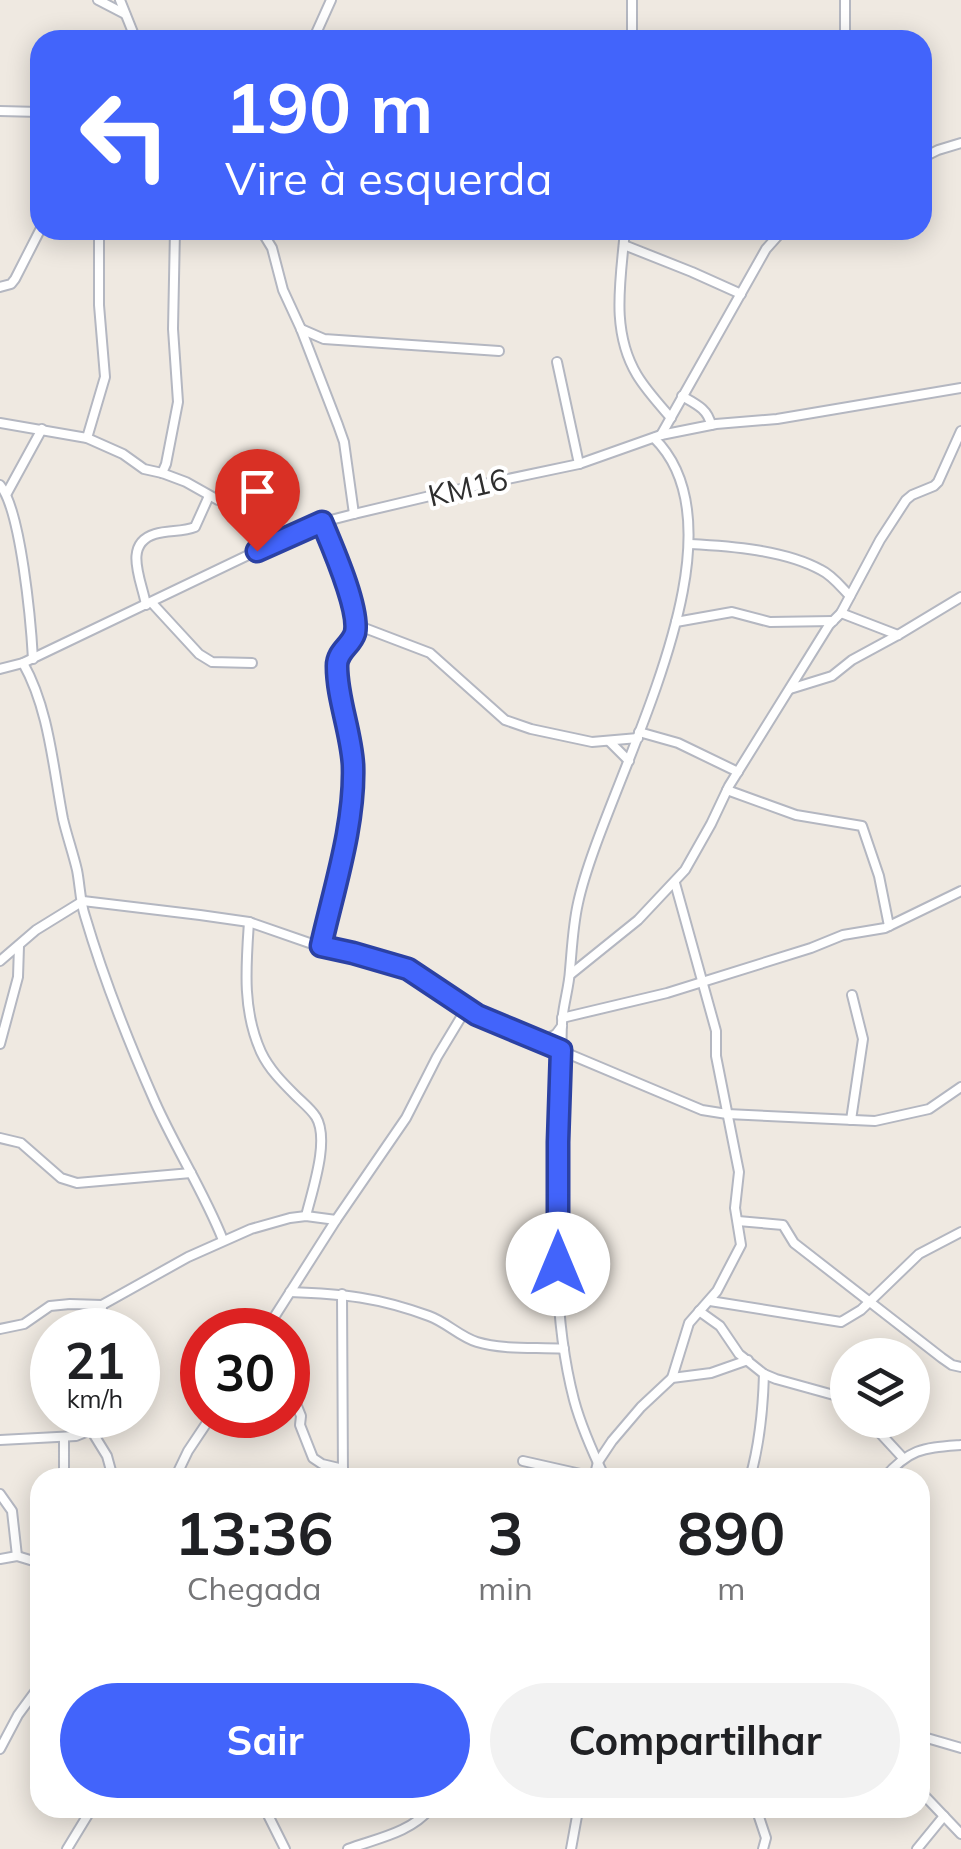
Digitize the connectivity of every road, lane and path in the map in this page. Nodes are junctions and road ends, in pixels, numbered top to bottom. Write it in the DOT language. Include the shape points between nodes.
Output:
graph roads {
  1 [pos="98,0"];
  2 [pos="120,0"];
  3 [pos="331,0"];
  4 [pos="632,0"];
  5 [pos="845,0"];
  6 [pos="126,15"];
  7 [pos="132,30"];
  8 [pos="318,30"];
  9 [pos="632,30"];
  10 [pos="845,30"];
  11 [pos="0,111"];
  12 [pos="30,112"];
  13 [pos="961,143"];
  14 [pos="932,153"];
  15 [pos="35,240"];
  16 [pos="100,240"];
  17 [pos="175,240"];
  18 [pos="268,240"];
  19 [pos="624,240"];
  20 [pos="774,240"];
  21 [pos="624,246"];
  22 [pos="0,287"];
  23 [pos="741,294"];
  24 [pos="301,329"];
  25 [pos="499,351"];
  26 [pos="557,362"];
  27 [pos="961,388"];
  28 [pos="682,396"];
  29 [pos="671,418"];
  30 [pos="0,423"];
  31 [pos="711,425"];
  32 [pos="42,430"];
  33 [pos="961,431"];
  34 [pos="658,436"];
  35 [pos="87,438"];
  36 [pos="578,464"];
  37 [pos="162,473"];
  38 [pos="3,489"];
  39 [pos="209,496"];
  40 [pos="354,514"];
  41 [pos="322,522"];
  42 [pos="284,538"];
  43 [pos="690,544"];
  44 [pos="850,596"];
  45 [pos="961,597"];
  46 [pos="149,604"];
  47 [pos="840,613"];
  48 [pos="833,621"];
  49 [pos="676,622"];
  50 [pos="354,624"];
  51 [pos="898,636"];
  52 [pos="32,659"];
  53 [pos="23,663"];
  54 [pos="252,663"];
  55 [pos="0,669"];
  56 [pos="790,689"];
  57 [pos="638,735"];
  58 [pos="610,742"];
  59 [pos="628,761"];
  60 [pos="738,772"];
  61 [pos="727,790"];
  62 [pos="674,884"];
  63 [pos="961,891"];
  64 [pos="83,901"];
  65 [pos="249,922"];
  66 [pos="888,926"];
  67 [pos="19,946"];
  68 [pos="321,946"];
  69 [pos="0,961"];
  70 [pos="570,975"];
  71 [pos="702,982"];
  72 [pos="852,995"];
  73 [pos="466,1009"];
  74 [pos="562,1022"];
  75 [pos="540,1042"];
  76 [pos="0,1044"];
  77 [pos="561,1050"];
  78 [pos="961,1088"];
  79 [pos="727,1114"];
  80 [pos="851,1120"];
  81 [pos="0,1138"];
  82 [pos="191,1173"];
  83 [pos="306,1216"];
  84 [pos="336,1220"];
  85 [pos="738,1221"];
  86 [pos="961,1232"];
  87 [pos="223,1240"];
  88 [pos="290,1292"];
  89 [pos="342,1294"];
  90 [pos="710,1301"];
  91 [pos="870,1302"];
  92 [pos="102,1306"];
  93 [pos="280,1308"];
  94 [pos="699,1312"];
  95 [pos="0,1329"];
  96 [pos="564,1349"];
  97 [pos="748,1360"];
  98 [pos="961,1367"];
  99 [pos="764,1374"];
  100 [pos="672,1378"];
  101 [pos="830,1395"];
  102 [pos="43,1438"];
  103 [pos="64,1438"];
  104 [pos="96,1438"];
  105 [pos="197,1438"];
  106 [pos="305,1438"];
  107 [pos="885,1438"];
  108 [pos="0,1440"];
  109 [pos="961,1445"];
  110 [pos="903,1458"];
  111 [pos="523,1461"];
  112 [pos="598,1462"];
  113 [pos="64,1468"];
  114 [pos="111,1468"];
  115 [pos="180,1468"];
  116 [pos="331,1468"];
  117 [pos="343,1468"];
  118 [pos="554,1468"];
  119 [pos="596,1468"];
  120 [pos="601,1468"];
  121 [pos="753,1468"];
  122 [pos="894,1468"];
  123 [pos="0,1494"];
  124 [pos="17,1556"];
  125 [pos="0,1559"];
  126 [pos="30,1560"];
  127 [pos="30,1699"];
  128 [pos="0,1724"];
  129 [pos="10,1729"];
  130 [pos="930,1739"];
  131 [pos="961,1748"];
  132 [pos="0,1749"];
  133 [pos="930,1801"];
  134 [pos="944,1816"];
  135 [pos="86,1818"];
  136 [pos="270,1818"];
  137 [pos="421,1818"];
  138 [pos="578,1818"];
  139 [pos="759,1818"];
  140 [pos="961,1834"];
  141 [pos="766,1838"];
  142 [pos="68,1849"];
  143 [pos="285,1849"];
  144 [pos="348,1849"];
  145 [pos="571,1849"];
  146 [pos="763,1849"];
  147 [pos="774,1849"];
  148 [pos="917,1849"];
  1 -- 6 [label="street"];
  2 -- 6 [label="street"];
  3 -- 8 [label="street"];
  4 -- 9 [label="street"];
  5 -- 10 [label="street"];
  6 -- 7 [label="street"];
  11 -- 12 [label="street"];
  13 -- 14 [label="street"];
  15 -- 22 [label="street" via="15,279"];
  16 -- 35 [label="street" via="105,376"];
  17 -- 37 [label="street" via="178,402"];
  18 -- 24 [label="street"];
  19 -- 21 [label="street"];
  20 -- 23 [label="street"];
  21 -- 23 [label="street"];
  21 -- 29 [label="street" via="618,305 626,351 638,378"];
  23 -- 28 [label="street"];
  24 -- 25 [label="street" via="324,339"];
  24 -- 40 [label="street" via="344,442"];
  26 -- 36 [label="street"];
  27 -- 31 [label="street, KM16"];
  28 -- 29 [label="street"];
  28 -- 31 [label="street" via="705,411"];
  29 -- 34 [label="street"];
  30 -- 32 [label="street"];
  31 -- 34 [label="street, KM16"];
  32 -- 35 [label="street"];
  32 -- 38 [label="street"];
  33 -- 44 [label="street" via="938,482 906,500"];
  34 -- 36 [label="street, KM16"];
  34 -- 43 [label="street" via="684,489"];
  35 -- 37 [label="street"];
  36 -- 40 [label="street, KM16"];
  37 -- 39 [label="street"];
  38 -- 52 [label="street" via="17,532"];
  39 -- 42 [label="street" via="259,499"];
  39 -- 46 [label="street" via="195,527 156,534 138,546 136,564"];
  40 -- 41 [label="street, KM16"];
  41 -- 42 [label="street, KM16"];
  41 -- 50 [label="street"];
  42 -- 46 [label="street, KM16"];
  43 -- 44 [label="street" via="751,548 810,566"];
  43 -- 49 [label="street"];
  44 -- 47 [label="street"];
  45 -- 51 [label="street"];
  46 -- 52 [label="street, KM16"];
  46 -- 54 [label="street" via="212,662"];
  47 -- 48 [label="street"];
  47 -- 51 [label="street"];
  48 -- 49 [label="street" via="770,622 732,612"];
  48 -- 56 [label="street"];
  49 -- 57 [label="street"];
  50 -- 58 [label="street" via="430,654 505,720"];
  50 -- 68 [label="street" via="336,662 351,743 351,797"];
  51 -- 56 [label="street" via="832,676"];
  52 -- 53 [label="street, KM16"];
  53 -- 55 [label="street, KM16"];
  53 -- 64 [label="street" via="47,735"];
  56 -- 60 [label="street"];
  57 -- 58 [label="street"];
  57 -- 59 [label="street"];
  57 -- 60 [label="street" via="678,743"];
  58 -- 59 [label="street"];
  59 -- 70 [label="street" via="578,902"];
  60 -- 61 [label="street"];
  61 -- 62 [label="street"];
  61 -- 66 [label="street" via="796,815 862,826"];
  62 -- 70 [label="street"];
  62 -- 71 [label="street"];
  63 -- 66 [label="street"];
  64 -- 65 [label="street"];
  64 -- 67 [label="street"];
  64 -- 82 [label="street" via="126,1029"];
  65 -- 68 [label="street"];
  65 -- 83 [label="street" via="247,1005 261,1052 320,1127"];
  66 -- 71 [label="street"];
  67 -- 69 [label="street"];
  67 -- 76 [label="street"];
  68 -- 73 [label="street" via="408,969"];
  70 -- 74 [label="street"];
  71 -- 74 [label="street"];
  71 -- 79 [label="street"];
  72 -- 80 [label="street" via="863,1039"];
  73 -- 75 [label="street"];
  73 -- 84 [label="street" via="406,1118"];
  74 -- 75 [label="street"];
  74 -- 77 [label="street"];
  75 -- 77 [label="street"];
  77 -- 79 [label="street" via="702,1110"];
  77 -- 96 [label="street" via="558,1292"];
  78 -- 80 [label="street" via="930,1109"];
  79 -- 80 [label="street"];
  79 -- 85 [label="street" via="738,1172"];
  81 -- 82 [label="street" via="21,1143 77,1183"];
  82 -- 87 [label="street"];
  83 -- 84 [label="street"];
  83 -- 87 [label="street"];
  84 -- 88 [label="street"];
  85 -- 90 [label="street" via="741,1245"];
  85 -- 91 [label="street" via="783,1225 794,1242"];
  86 -- 91 [label="street" via="919,1254"];
  87 -- 92 [label="street"];
  88 -- 89 [label="street"];
  88 -- 93 [label="street"];
  89 -- 96 [label="street" via="385,1301 479,1342"];
  89 -- 117 [label="street"];
  90 -- 91 [label="street" via="840,1322"];
  90 -- 94 [label="street"];
  91 -- 98 [label="street"];
  92 -- 95 [label="street" via="50,1306 24,1324"];
  94 -- 97 [label="street"];
  94 -- 100 [label="street" via="689,1323"];
  96 -- 112 [label="street" via="574,1403"];
  97 -- 99 [label="street"];
  97 -- 100 [label="street" via="712,1374"];
  99 -- 101 [label="street"];
  99 -- 121 [label="street"];
  100 -- 112 [label="street"];
  102 -- 108 [label="street"];
  103 -- 113 [label="street"];
  104 -- 114 [label="street"];
  105 -- 115 [label="street"];
  106 -- 116 [label="street" via="313,1458"];
  107 -- 110 [label="street"];
  109 -- 110 [label="street"];
  110 -- 122 [label="street"];
  111 -- 118 [label="street"];
  112 -- 119 [label="street"];
  112 -- 120 [label="street"];
  123 -- 124 [label="street" via="12,1511"];
  124 -- 125 [label="street"];
  124 -- 126 [label="street"];
  127 -- 129 [label="street"];
  128 -- 129 [label="street"];
  129 -- 132 [label="street"];
  130 -- 131 [label="street"];
  133 -- 134 [label="street"];
  134 -- 140 [label="street"];
  134 -- 148 [label="street"];
  135 -- 142 [label="street"];
  136 -- 143 [label="street"];
  137 -- 144 [label="street"];
  138 -- 145 [label="street"];
  139 -- 141 [label="street"];
  141 -- 146 [label="street"];
  141 -- 147 [label="street"];
}
